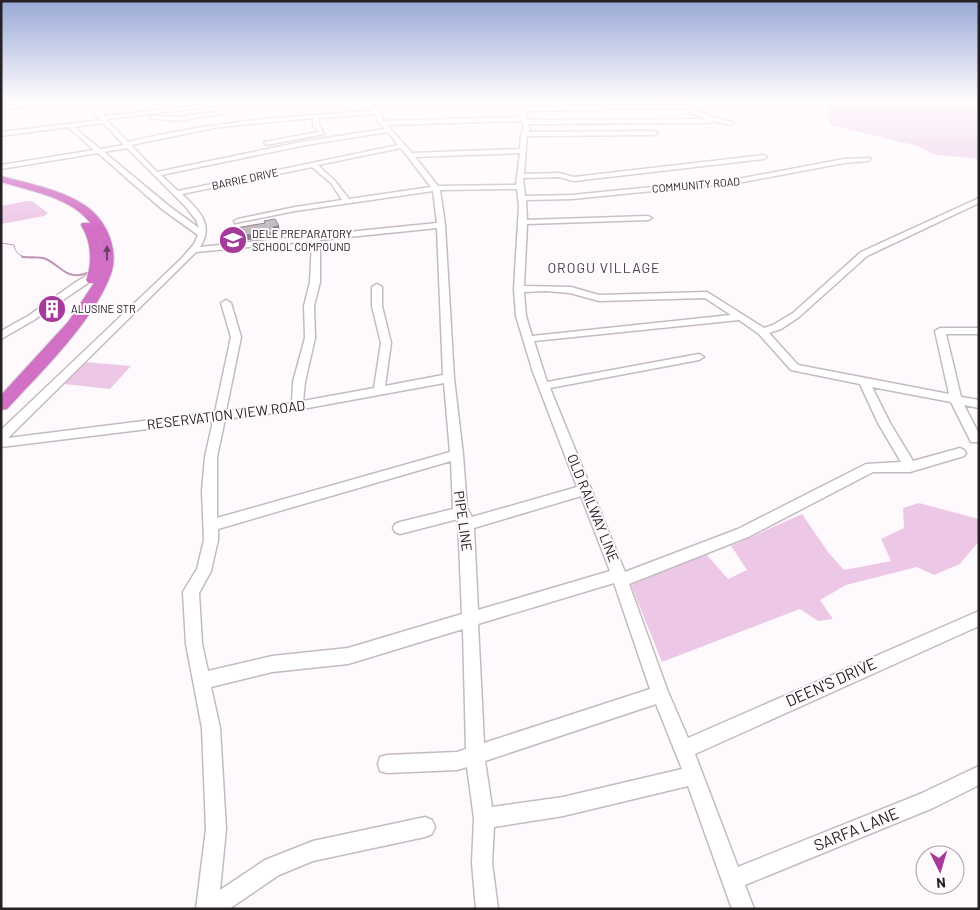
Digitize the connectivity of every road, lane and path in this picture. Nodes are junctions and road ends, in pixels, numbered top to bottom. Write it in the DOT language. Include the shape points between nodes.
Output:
graph roads {
  1 [pos="89,142"];
  2 [pos="125,142"];
  3 [pos="139,142"];
  4 [pos="269,142"];
  5 [pos="315,142"];
  6 [pos="399,142"];
  7 [pos="523,142"];
  8 [pos="266,143"];
  9 [pos="128,145"];
  10 [pos="401,146"];
  11 [pos="98,150"];
  12 [pos="524,151"];
  13 [pos="410,155"];
  14 [pos="764,157"];
  15 [pos="868,159"];
  16 [pos="314,164"];
  17 [pos="1,167"];
  18 [pos="156,174"];
  19 [pos="1,179"];
  20 [pos="1,184"];
  21 [pos="436,188"];
  22 [pos="521,192"];
  23 [pos="177,193"];
  24 [pos="346,200"];
  25 [pos="979,200"];
  26 [pos="587,204"];
  27 [pos="648,218"];
  28 [pos="238,220"];
  29 [pos="522,222"];
  30 [pos="441,224"];
  31 [pos="202,234"];
  32 [pos="316,238"];
  33 [pos="193,250"];
  34 [pos="95,274"];
  35 [pos="377,287"];
  36 [pos="519,289"];
  37 [pos="226,303"];
  38 [pos="741,316"];
  39 [pos="1,323"];
  40 [pos="12,327"];
  41 [pos="979,331"];
  42 [pos="763,332"];
  43 [pos="1,336"];
  44 [pos="528,339"];
  45 [pos="699,357"];
  46 [pos="449,378"];
  47 [pos="864,382"];
  48 [pos="544,386"];
  49 [pos="1,392"];
  50 [pos="379,392"];
  51 [pos="956,400"];
  52 [pos="979,404"];
  53 [pos="1,405"];
  54 [pos="297,406"];
  55 [pos="220,416"];
  56 [pos="1,437"];
  57 [pos="975,439"];
  58 [pos="1,443"];
  59 [pos="960,453"];
  60 [pos="457,455"];
  61 [pos="910,468"];
  62 [pos="586,490"];
  63 [pos="465,518"];
  64 [pos="211,524"];
  65 [pos="400,528"];
  66 [pos="620,578"];
  67 [pos="979,618"];
  68 [pos="471,619"];
  69 [pos="202,681"];
  70 [pos="660,694"];
  71 [pos="684,749"];
  72 [pos="475,755"];
  73 [pos="388,764"];
  74 [pos="979,774"];
  75 [pos="692,776"];
  76 [pos="484,818"];
  77 [pos="425,827"];
  78 [pos="731,880"];
  79 [pos="208,909"];
  80 [pos="487,909"];
  81 [pos="742,909"];
  1 -- 11 [label="street"];
  2 -- 9 [label="street"];
  3 -- 9 [label="street"];
  4 -- 8 [label="street"];
  5 -- 18 [label="street"];
  6 -- 10 [label="street"];
  7 -- 12 [label="street, OLD RAILWAY LINE"];
  9 -- 11 [label="street"];
  9 -- 18 [label="street"];
  10 -- 13 [label="street"];
  10 -- 16 [label="street, BARRIE DRIVE"];
  11 -- 17 [label="street"];
  11 -- 31 [label="street"];
  12 -- 13 [label="street"];
  12 -- 22 [label="street, OLD RAILWAY LINE"];
  13 -- 21 [label="street"];
  14 -- 22 [label="street" via="574,179 559,175"];
  15 -- 22 [label="street, COMMUNITY ROAD" via="743,180 572,197"];
  16 -- 23 [label="street, BARRIE DRIVE"];
  16 -- 24 [label="street"];
  18 -- 23 [label="street"];
  53 -- 19 [label="highway, one-way" via="88,305 105,272 108,257 107,242 100,226 86,212 51,195"];
  20 -- 34 [label="highway" via="78,215 90,229 95,243"];
  21 -- 22 [label="street"];
  21 -- 24 [label="street"];
  21 -- 30 [label="street, PIPE LINE"];
  22 -- 26 [label="street"];
  22 -- 29 [label="street, OLD RAILWAY LINE"];
  23 -- 31 [label="street" via="200,220"];
  24 -- 28 [label="street"];
  25 -- 42 [label="street" via="864,254 796,315"];
  27 -- 29 [label="street"];
  29 -- 36 [label="street, OLD RAILWAY LINE"];
  30 -- 32 [label="street"];
  30 -- 46 [label="street, PIPE LINE"];
  31 -- 33 [label="street"];
  32 -- 33 [label="street"];
  32 -- 54 [label="street" via="314,282 309,306 310,338 299,382"];
  33 -- 56 [label="street"];
  34 -- 40 [label="street"];
  34 -- 49 [label="highway" via="79,303"];
  35 -- 50 [label="street" via="386,343"];
  36 -- 38 [label="street" via="571,290 599,298 707,295"];
  36 -- 44 [label="street, OLD RAILWAY LINE" via="521,316"];
  37 -- 55 [label="street" via="236,337"];
  38 -- 42 [label="street"];
  38 -- 44 [label="street"];
  39 -- 40 [label="street"];
  40 -- 43 [label="street"];
  41 -- 51 [label="street" via="940,331"];
  42 -- 47 [label="street" via="790,365"];
  44 -- 48 [label="street, OLD RAILWAY LINE"];
  45 -- 48 [label="street"];
  46 -- 50 [label="street, RESERVATION VIEW ROAD"];
  46 -- 60 [label="street, PIPE LINE"];
  47 -- 51 [label="street"];
  47 -- 61 [label="street"];
  48 -- 62 [label="street, OLD RAILWAY LINE"];
  50 -- 54 [label="street, RESERVATION VIEW ROAD"];
  51 -- 52 [label="street"];
  51 -- 57 [label="street"];
  54 -- 55 [label="street, RESERVATION VIEW ROAD"];
  55 -- 58 [label="street, RESERVATION VIEW ROAD"];
  55 -- 64 [label="street" via="211,457"];
  59 -- 61 [label="street"];
  60 -- 63 [label="street, PIPE LINE" via="460,512"];
  60 -- 64 [label="street"];
  61 -- 66 [label="street" via="871,467 743,533"];
  62 -- 63 [label="street"];
  62 -- 66 [label="street, OLD RAILWAY LINE"];
  63 -- 65 [label="street"];
  63 -- 68 [label="street, PIPE LINE"];
  64 -- 69 [label="street" via="204,570 191,592 194,644"];
  66 -- 68 [label="street"];
  66 -- 70 [label="street, OLD RAILWAY LINE"];
  67 -- 71 [label="street, DEEN'S DRIVE"];
  68 -- 69 [label="street" via="348,656 272,664"];
  68 -- 72 [label="street, PIPE LINE"];
  69 -- 79 [label="street" via="211,728 216,829"];
  70 -- 71 [label="street, OLD RAILWAY LINE"];
  70 -- 72 [label="street"];
  71 -- 75 [label="street, OLD RAILWAY LINE"];
  72 -- 73 [label="street" via="457,761"];
  72 -- 76 [label="street, PIPE LINE"];
  74 -- 78 [label="street, SARFA LANE" via="926,801"];
  75 -- 76 [label="street" via="565,808"];
  75 -- 78 [label="street, OLD RAILWAY LINE"];
  76 -- 80 [label="street, PIPE LINE" via="482,862"];
  77 -- 79 [label="street" via="313,851 272,867"];
  78 -- 81 [label="street, OLD RAILWAY LINE"];
}
